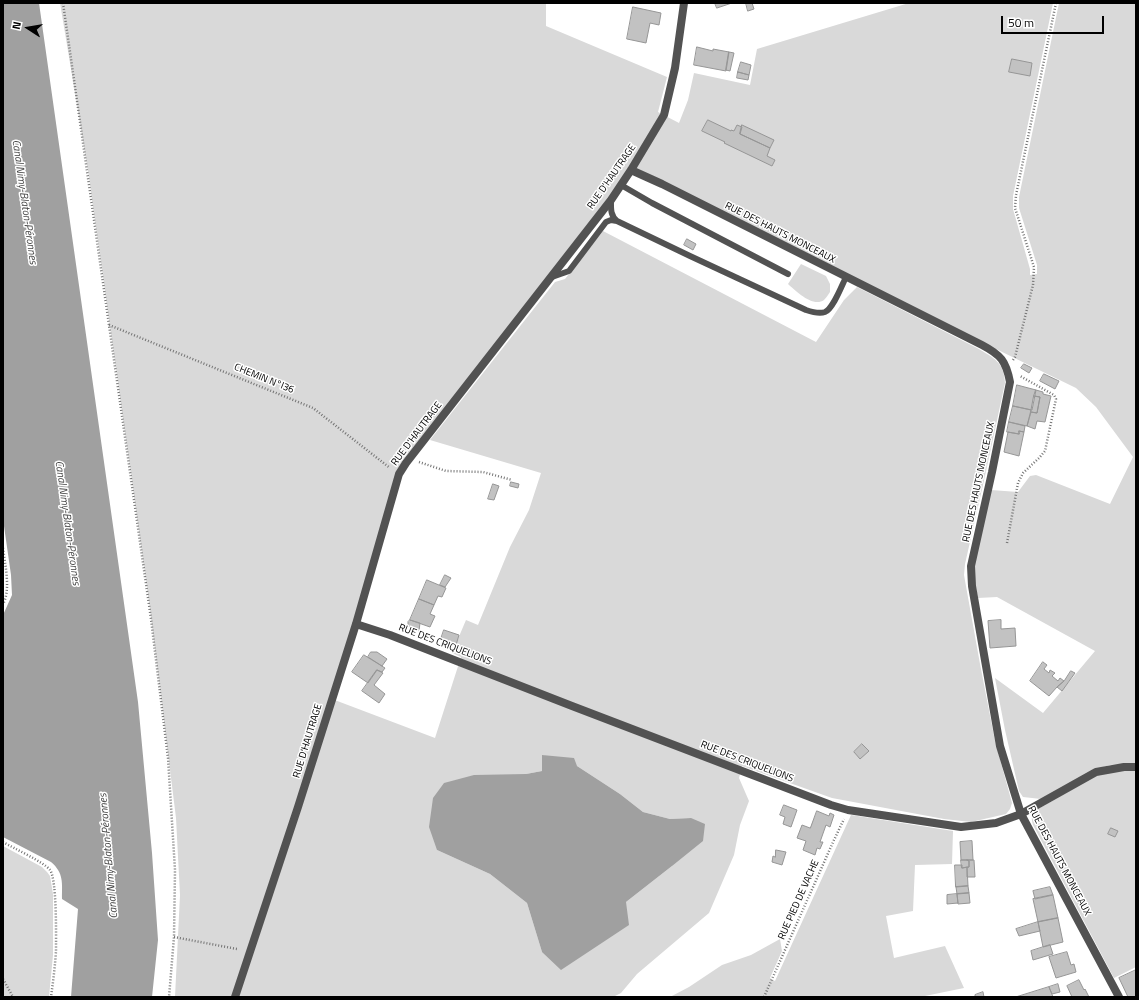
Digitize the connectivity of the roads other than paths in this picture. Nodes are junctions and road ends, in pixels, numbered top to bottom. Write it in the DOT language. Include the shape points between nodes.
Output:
graph roads {
  1 [pos="684,3"];
  2 [pos="631,170"];
  3 [pos="621,185"];
  4 [pos="611,200"];
  5 [pos="617,220"];
  6 [pos="788,274"];
  7 [pos="846,277"];
  8 [pos="550,278"];
  9 [pos="356,624"];
  10 [pos="1136,767"];
  11 [pos="1022,814"];
  12 [pos="235,997"];
  13 [pos="1120,997"];
  1 -- 2 [label="street, RUE D'HAUTRAGE" via="675,68 664,115"];
  2 -- 3 [label="street, RUE D'HAUTRAGE"];
  2 -- 7 [label="street, RUE DES HAUTS MONCEAUX"];
  3 -- 4 [label="street, RUE D'HAUTRAGE"];
  3 -- 6 [label="lane"];
  4 -- 5 [label="lane" via="612,217"];
  4 -- 8 [label="street, RUE D'HAUTRAGE"];
  5 -- 7 [label="lane" via="806,310 825,312 837,296"];
  5 -- 8 [label="lane" via="606,222 569,270"];
  7 -- 11 [label="street, RUE DES HAUTS MONCEAUX" via="992,350 1008,370 1010,382 971,566 972,586 1000,746"];
  8 -- 9 [label="street, RUE D'HAUTRAGE" via="399,474"];
  9 -- 11 [label="street, RUE DES CRIQUELIONS" via="848,810 961,827 996,823"];
  9 -- 12 [label="street, RUE D'HAUTRAGE"];
  10 -- 11 [label="street, RUE DES CRIQUELIONS" via="1096,772"];
  11 -- 13 [label="street, RUE DES HAUTS MONCEAUX"];
}
